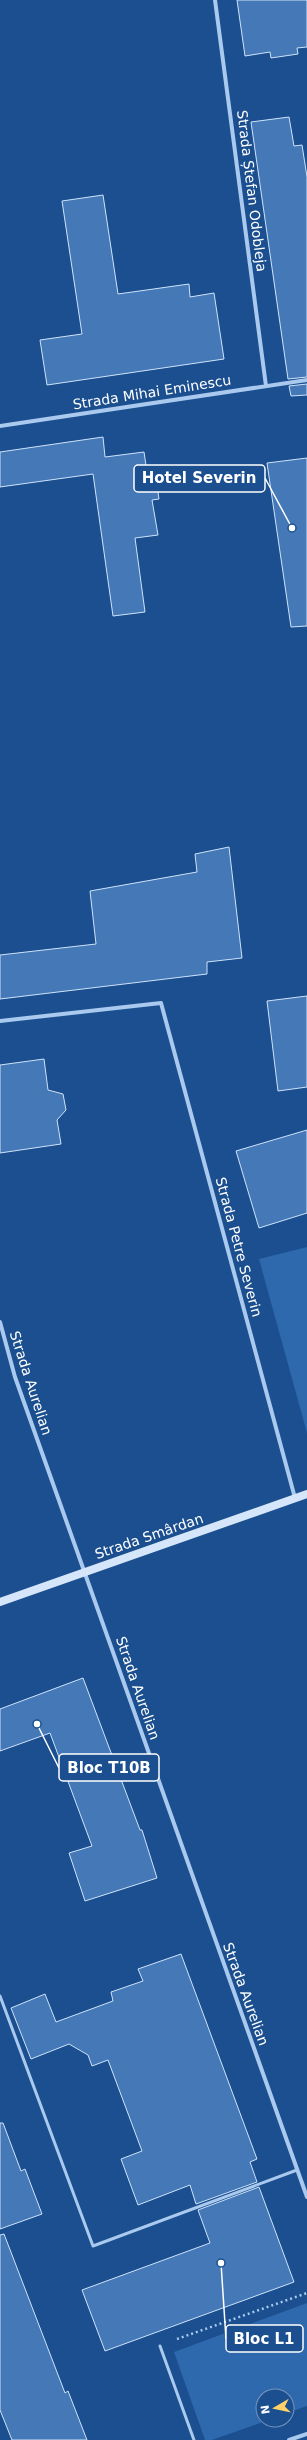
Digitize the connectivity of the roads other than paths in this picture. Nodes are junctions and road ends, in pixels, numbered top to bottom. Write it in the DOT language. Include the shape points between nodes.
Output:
graph roads {
  1 [pos="215,0"];
  2 [pos="307,380"];
  3 [pos="266,386"];
  4 [pos="0,426"];
  5 [pos="0,1021"];
  6 [pos="0,1322"];
  7 [pos="307,1494"];
  8 [pos="296,1498"];
  9 [pos="85,1572"];
  10 [pos="0,1602"];
  11 [pos="0,1996"];
  12 [pos="297,2170"];
  13 [pos="307,2197"];
  14 [pos="160,2346"];
  15 [pos="307,2434"];
  16 [pos="194,2440"];
  17 [pos="289,2440"];
  1 -- 3 [label="street, Strada Ștefan Odobleja"];
  2 -- 3 [label="street, Strada Mihai Eminescu"];
  3 -- 4 [label="street, Strada Mihai Eminescu"];
  5 -- 8 [label="street, Strada Petre Severin" via="160,1003"];
  6 -- 9 [label="street, Strada Aurelian" via="15,1377"];
  7 -- 8 [label="main road, Strada Smârdan"];
  8 -- 9 [label="main road, Strada Smârdan"];
  9 -- 10 [label="main road, Strada Smârdan"];
  9 -- 12 [label="street, Strada Aurelian"];
  11 -- 12 [label="lane" via="93,2246"];
  12 -- 13 [label="street, Strada Aurelian"];
  14 -- 16 [label="lane"];
  15 -- 17 [label="street"];
}
